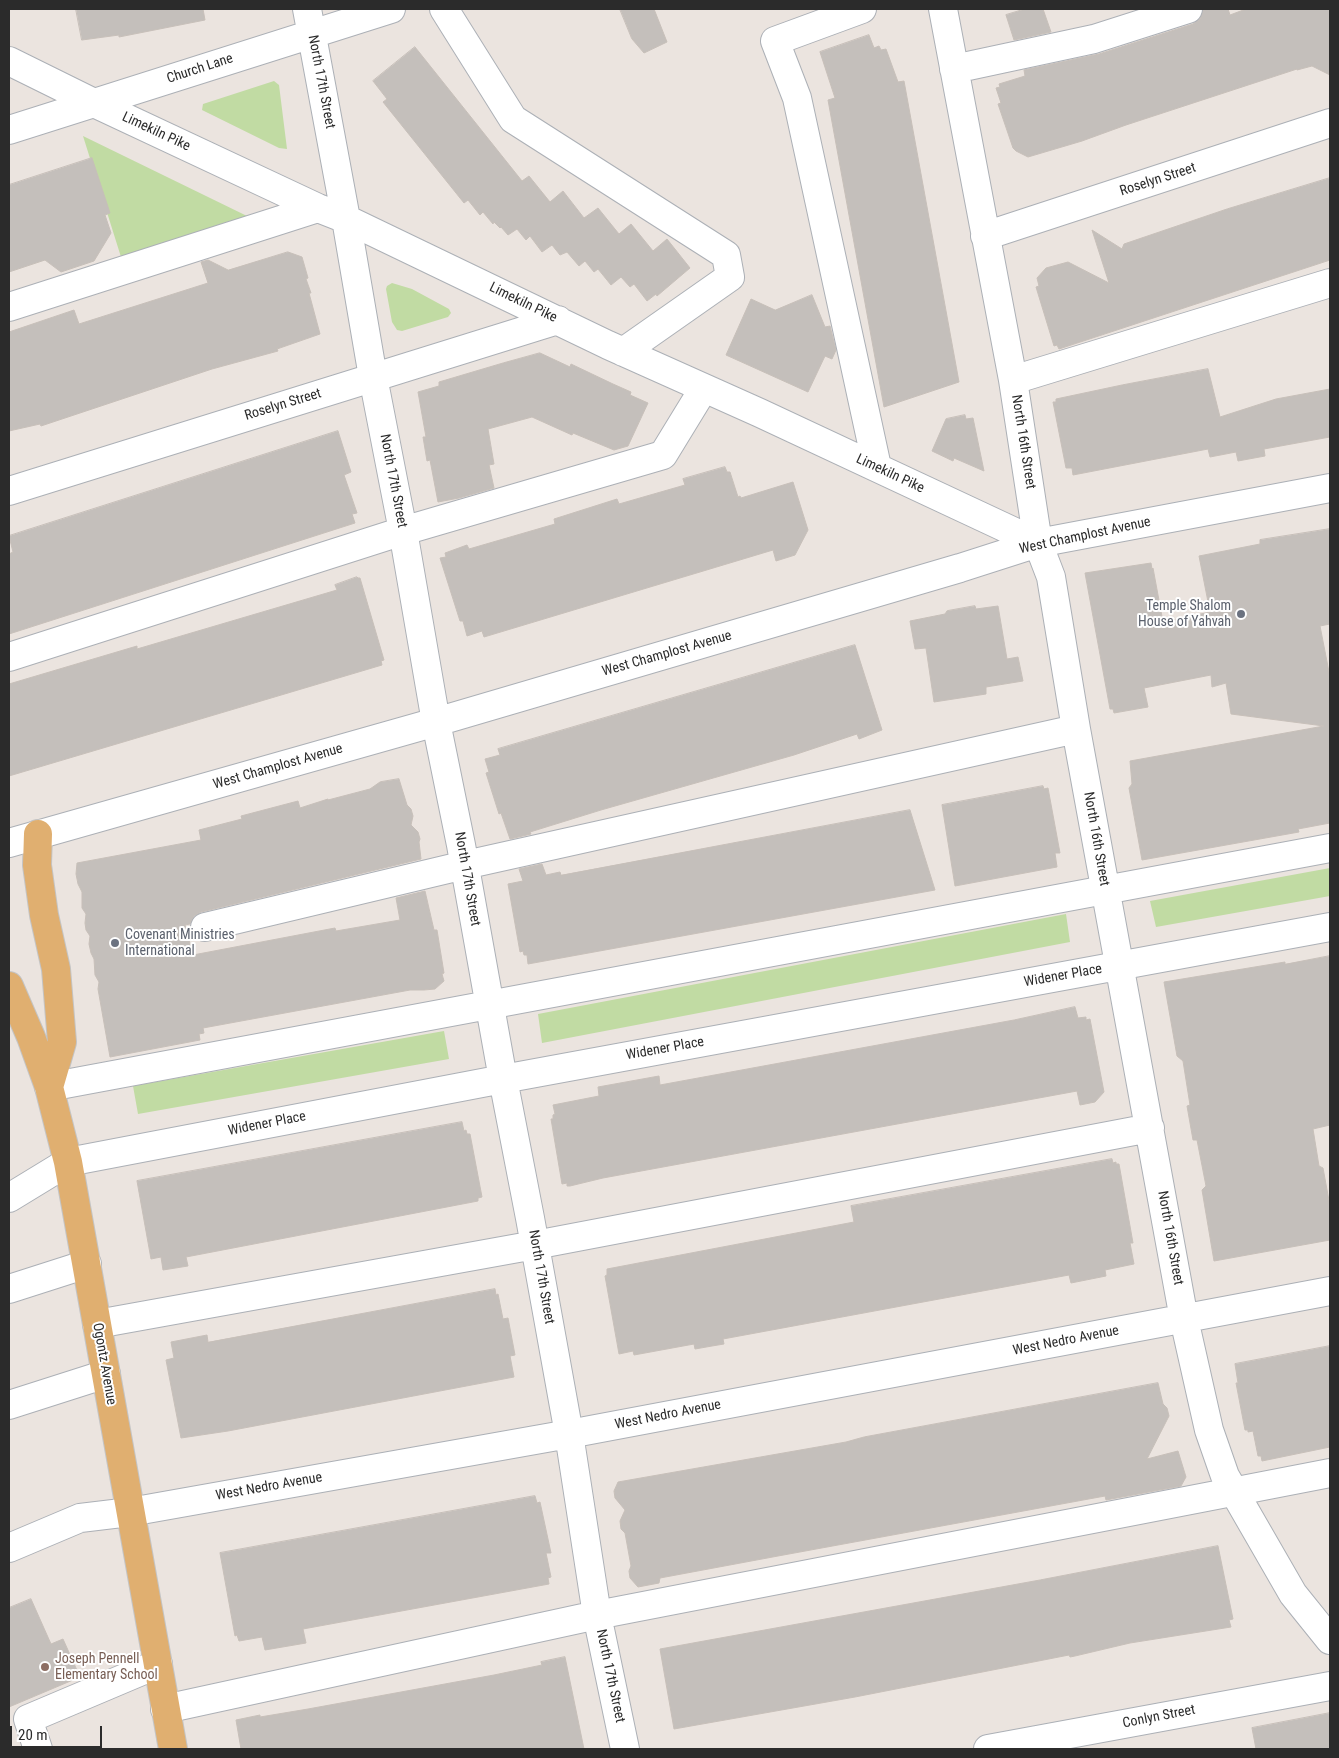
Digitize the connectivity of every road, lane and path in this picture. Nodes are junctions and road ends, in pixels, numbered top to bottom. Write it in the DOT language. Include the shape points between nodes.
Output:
graph roads {
  1 [pos="391,9"];
  2 [pos="444,9"];
  3 [pos="862,9"];
  4 [pos="943,9"];
  5 [pos="1188,9"];
  6 [pos="310,21"];
  7 [pos="9,61"];
  8 [pos="954,69"];
  9 [pos="94,103"];
  10 [pos="1330,123"];
  11 [pos="9,130"];
  12 [pos="318,208"];
  13 [pos="346,219"];
  14 [pos="985,236"];
  15 [pos="1330,283"];
  16 [pos="9,307"];
  17 [pos="558,320"];
  18 [pos="624,352"];
  19 [pos="373,377"];
  20 [pos="1013,380"];
  21 [pos="704,388"];
  22 [pos="877,467"];
  23 [pos="1330,488"];
  24 [pos="9,491"];
  25 [pos="403,531"];
  26 [pos="1038,543"];
  27 [pos="9,657"];
  28 [pos="436,722"];
  29 [pos="1076,729"];
  30 [pos="38,834"];
  31 [pos="9,843"];
  32 [pos="1330,848"];
  33 [pos="465,865"];
  34 [pos="1106,890"];
  35 [pos="205,927"];
  36 [pos="1330,927"];
  37 [pos="1120,966"];
  38 [pos="9,986"];
  39 [pos="490,1005"];
  40 [pos="503,1079"];
  41 [pos="49,1087"];
  42 [pos="1150,1128"];
  43 [pos="68,1162"];
  44 [pos="9,1198"];
  45 [pos="535,1245"];
  46 [pos="87,1264"];
  47 [pos="9,1289"];
  48 [pos="1330,1291"];
  49 [pos="1184,1319"];
  50 [pos="97,1324"];
  51 [pos="106,1374"];
  52 [pos="9,1405"];
  53 [pos="569,1434"];
  54 [pos="1330,1473"];
  55 [pos="1234,1492"];
  56 [pos="130,1512"];
  57 [pos="9,1548"];
  58 [pos="597,1615"];
  59 [pos="1330,1640"];
  60 [pos="158,1664"];
  61 [pos="1330,1686"];
  62 [pos="165,1708"];
  63 [pos="38,1749"];
  64 [pos="173,1749"];
  65 [pos="626,1749"];
  66 [pos="988,1749"];
  1 -- 6 [label="street, Church Lane"];
  2 -- 18 [label="street" via="513,119 726,255 730,277"];
  3 -- 22 [label="street" via="775,41 797,98"];
  4 -- 8 [label="street, North 16th Street"];
  5 -- 8 [label="street" via="1094,39"];
  6 -- 9 [label="street, Church Lane"];
  6 -- 13 [label="street, North 17th Street"];
  7 -- 9 [label="street, Limekiln Pike"];
  8 -- 14 [label="street, North 16th Street"];
  9 -- 11 [label="street, Church Lane"];
  9 -- 12 [label="street, Limekiln Pike"];
  10 -- 14 [label="street, Roselyn Street"];
  12 -- 13 [label="street, Limekiln Pike"];
  12 -- 16 [label="street"];
  13 -- 17 [label="street, Limekiln Pike"];
  13 -- 19 [label="street, North 17th Street"];
  14 -- 20 [label="street, North 16th Street"];
  15 -- 20 [label="street"];
  17 -- 18 [label="street, Limekiln Pike"];
  17 -- 19 [label="street, Roselyn Street"];
  18 -- 21 [label="street, Limekiln Pike"];
  19 -- 24 [label="street, Roselyn Street"];
  19 -- 25 [label="street, North 17th Street"];
  20 -- 26 [label="street, North 16th Street"];
  21 -- 22 [label="street, Limekiln Pike"];
  21 -- 25 [label="street" via="663,455"];
  22 -- 26 [label="street, Limekiln Pike"];
  23 -- 26 [label="street, West Champlost Avenue"];
  25 -- 27 [label="street"];
  25 -- 28 [label="street, North 17th Street"];
  26 -- 28 [label="street, West Champlost Avenue"];
  26 -- 29 [label="street, North 16th Street" via="1051,577"];
  28 -- 30 [label="street, West Champlost Avenue"];
  28 -- 33 [label="street, North 17th Street"];
  29 -- 33 [label="street"];
  29 -- 34 [label="street, North 16th Street"];
  30 -- 31 [label="street, West Champlost Avenue"];
  30 -- 41 [label="main road" via="37,864 56,969 62,1042"];
  32 -- 34 [label="street"];
  33 -- 35 [label="street"];
  33 -- 39 [label="street, North 17th Street"];
  34 -- 37 [label="street, North 16th Street"];
  34 -- 39 [label="street"];
  36 -- 37 [label="street, Widener Place"];
  37 -- 40 [label="street, Widener Place"];
  37 -- 42 [label="street, North 16th Street"];
  38 -- 41 [label="main road, Ogontz Avenue"];
  39 -- 40 [label="street, North 17th Street"];
  39 -- 41 [label="street"];
  40 -- 43 [label="street, Widener Place"];
  40 -- 45 [label="street, North 17th Street"];
  41 -- 43 [label="main road, Ogontz Avenue"];
  42 -- 45 [label="street"];
  42 -- 49 [label="street, North 16th Street"];
  43 -- 44 [label="street, Widener Place"];
  43 -- 46 [label="main road, Ogontz Avenue"];
  45 -- 50 [label="street"];
  45 -- 53 [label="street, North 17th Street"];
  46 -- 47 [label="street"];
  46 -- 50 [label="main road, Ogontz Avenue"];
  48 -- 49 [label="street, West Nedro Avenue"];
  49 -- 53 [label="street, West Nedro Avenue"];
  49 -- 55 [label="street, North 16th Street" via="1209,1430"];
  50 -- 51 [label="main road, Ogontz Avenue"];
  51 -- 52 [label="street"];
  51 -- 56 [label="main road, Ogontz Avenue"];
  53 -- 56 [label="street, West Nedro Avenue"];
  53 -- 58 [label="street, North 17th Street"];
  54 -- 55 [label="street"];
  55 -- 58 [label="street"];
  55 -- 59 [label="street, North 16th Street" via="1293,1594"];
  56 -- 57 [label="street, West Nedro Avenue" via="80,1518"];
  56 -- 60 [label="main road, Ogontz Avenue"];
  58 -- 62 [label="street"];
  58 -- 65 [label="street, North 17th Street"];
  60 -- 62 [label="main road, Ogontz Avenue"];
  60 -- 63 [label="street" via="28,1719"];
  61 -- 66 [label="street, Conlyn Street"];
  62 -- 64 [label="main road, Ogontz Avenue"];
}
